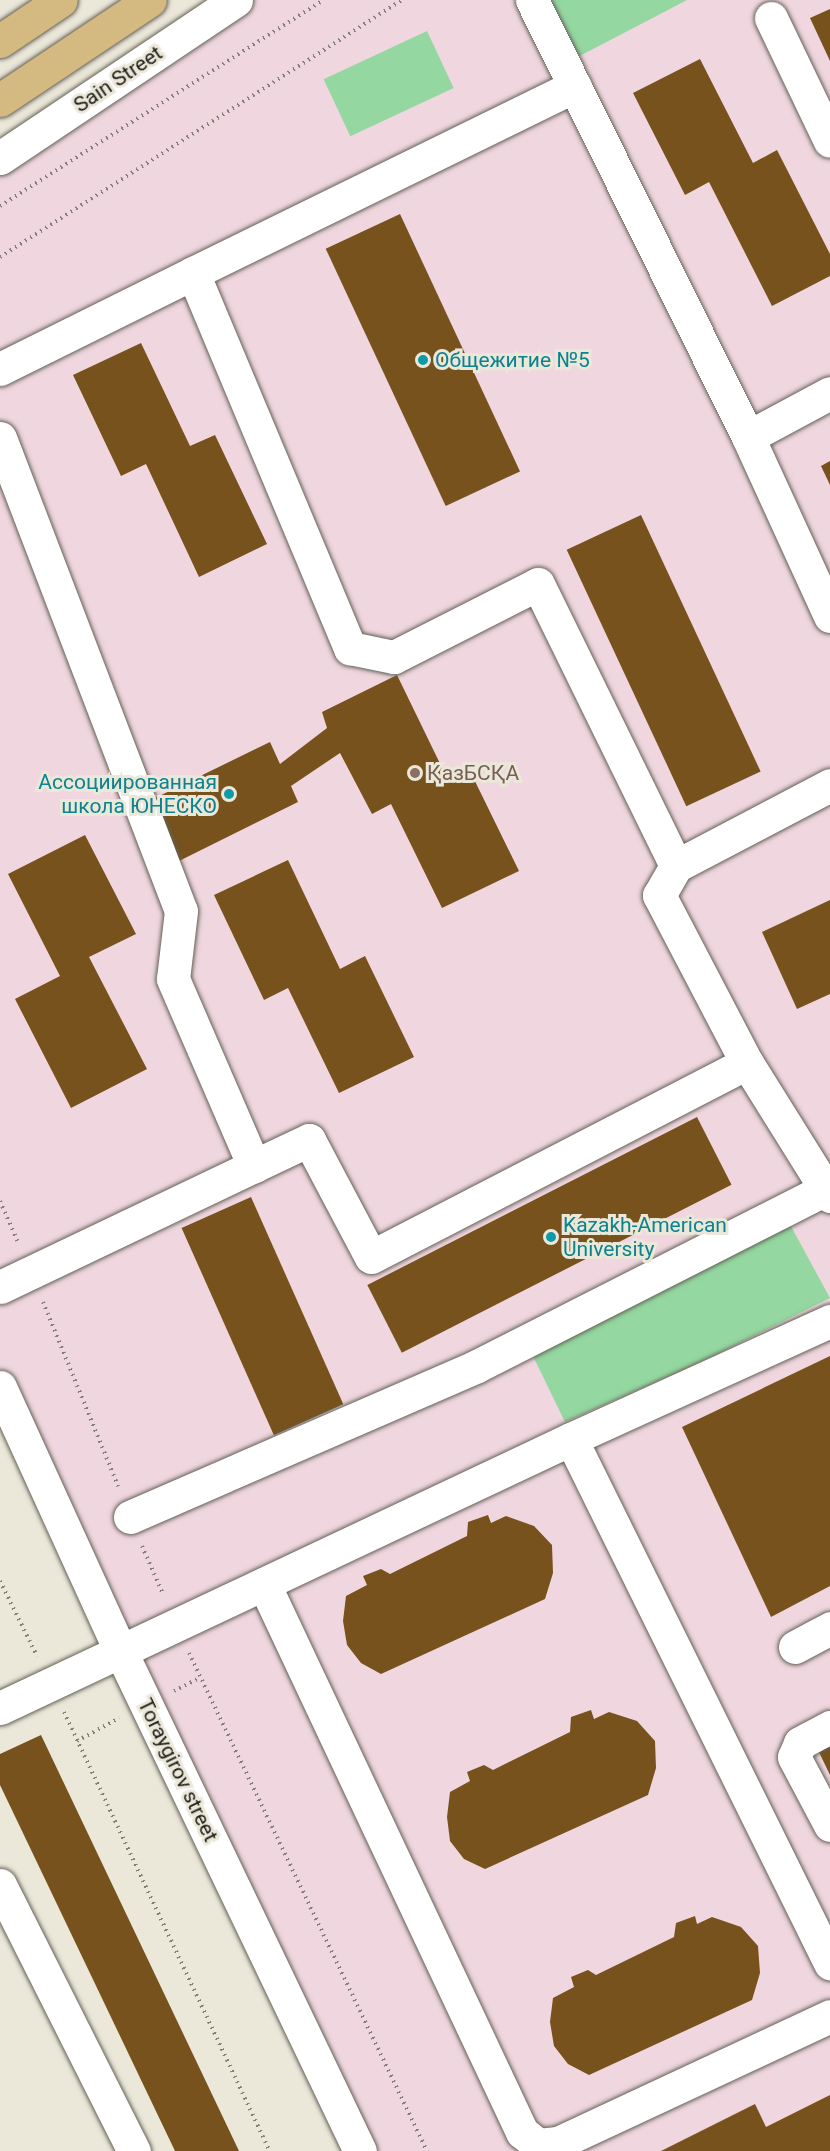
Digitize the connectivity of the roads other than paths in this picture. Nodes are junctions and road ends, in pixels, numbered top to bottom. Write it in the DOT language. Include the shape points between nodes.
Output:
graph roads {
  1 [pos="61,0"];
  2 [pos="150,0"];
  3 [pos="236,0"];
  4 [pos="532,0"];
  5 [pos="771,18"];
  6 [pos="0,41"];
  7 [pos="575,86"];
  8 [pos="0,100"];
  9 [pos="830,141"];
  10 [pos="0,158"];
  11 [pos="193,273"];
  12 [pos="0,369"];
  13 [pos="830,393"];
  14 [pos="748,437"];
  15 [pos="0,438"];
  16 [pos="830,616"];
  17 [pos="830,785"];
  18 [pos="676,866"];
  19 [pos="747,1063"];
  20 [pos="254,1166"];
  21 [pos="829,1191"];
  22 [pos="0,1287"];
  23 [pos="830,1321"];
  24 [pos="0,1387"];
  25 [pos="571,1438"];
  26 [pos="130,1517"];
  27 [pos="264,1584"];
  28 [pos="830,1628"];
  29 [pos="795,1647"];
  30 [pos="121,1652"];
  31 [pos="0,1708"];
  32 [pos="830,1727"];
  33 [pos="830,1825"];
  34 [pos="0,1885"];
  35 [pos="830,1963"];
  36 [pos="830,2016"];
  37 [pos="134,2151"];
  38 [pos="360,2151"];
  1 -- 6 [label="main road"];
  2 -- 8 [label="main road"];
  3 -- 10 [label="street, Sain Street"];
  4 -- 7 [label="street"];
  5 -- 9 [label="street"];
  7 -- 11 [label="street"];
  7 -- 14 [label="street"];
  11 -- 12 [label="street"];
  11 -- 18 [label="street" via="350,648 394,657 538,584"];
  13 -- 14 [label="street"];
  14 -- 16 [label="street"];
  15 -- 20 [label="street" via="181,911 173,979"];
  17 -- 18 [label="street"];
  18 -- 19 [label="street" via="659,895"];
  19 -- 20 [label="street" via="371,1257 309,1140"];
  19 -- 21 [label="street"];
  20 -- 22 [label="street"];
  21 -- 26 [label="street" via="477,1366"];
  23 -- 25 [label="street"];
  24 -- 30 [label="street, Toraygirov street"];
  25 -- 27 [label="street"];
  25 -- 35 [label="street"];
  27 -- 30 [label="street"];
  27 -- 36 [label="street" via="522,2132 538,2145 558,2143"];
  28 -- 29 [label="street"];
  30 -- 31 [label="street"];
  30 -- 38 [label="street, Toraygirov street"];
  32 -- 33 [label="street" via="800,1743 794,1757"];
  34 -- 37 [label="street"];
}
